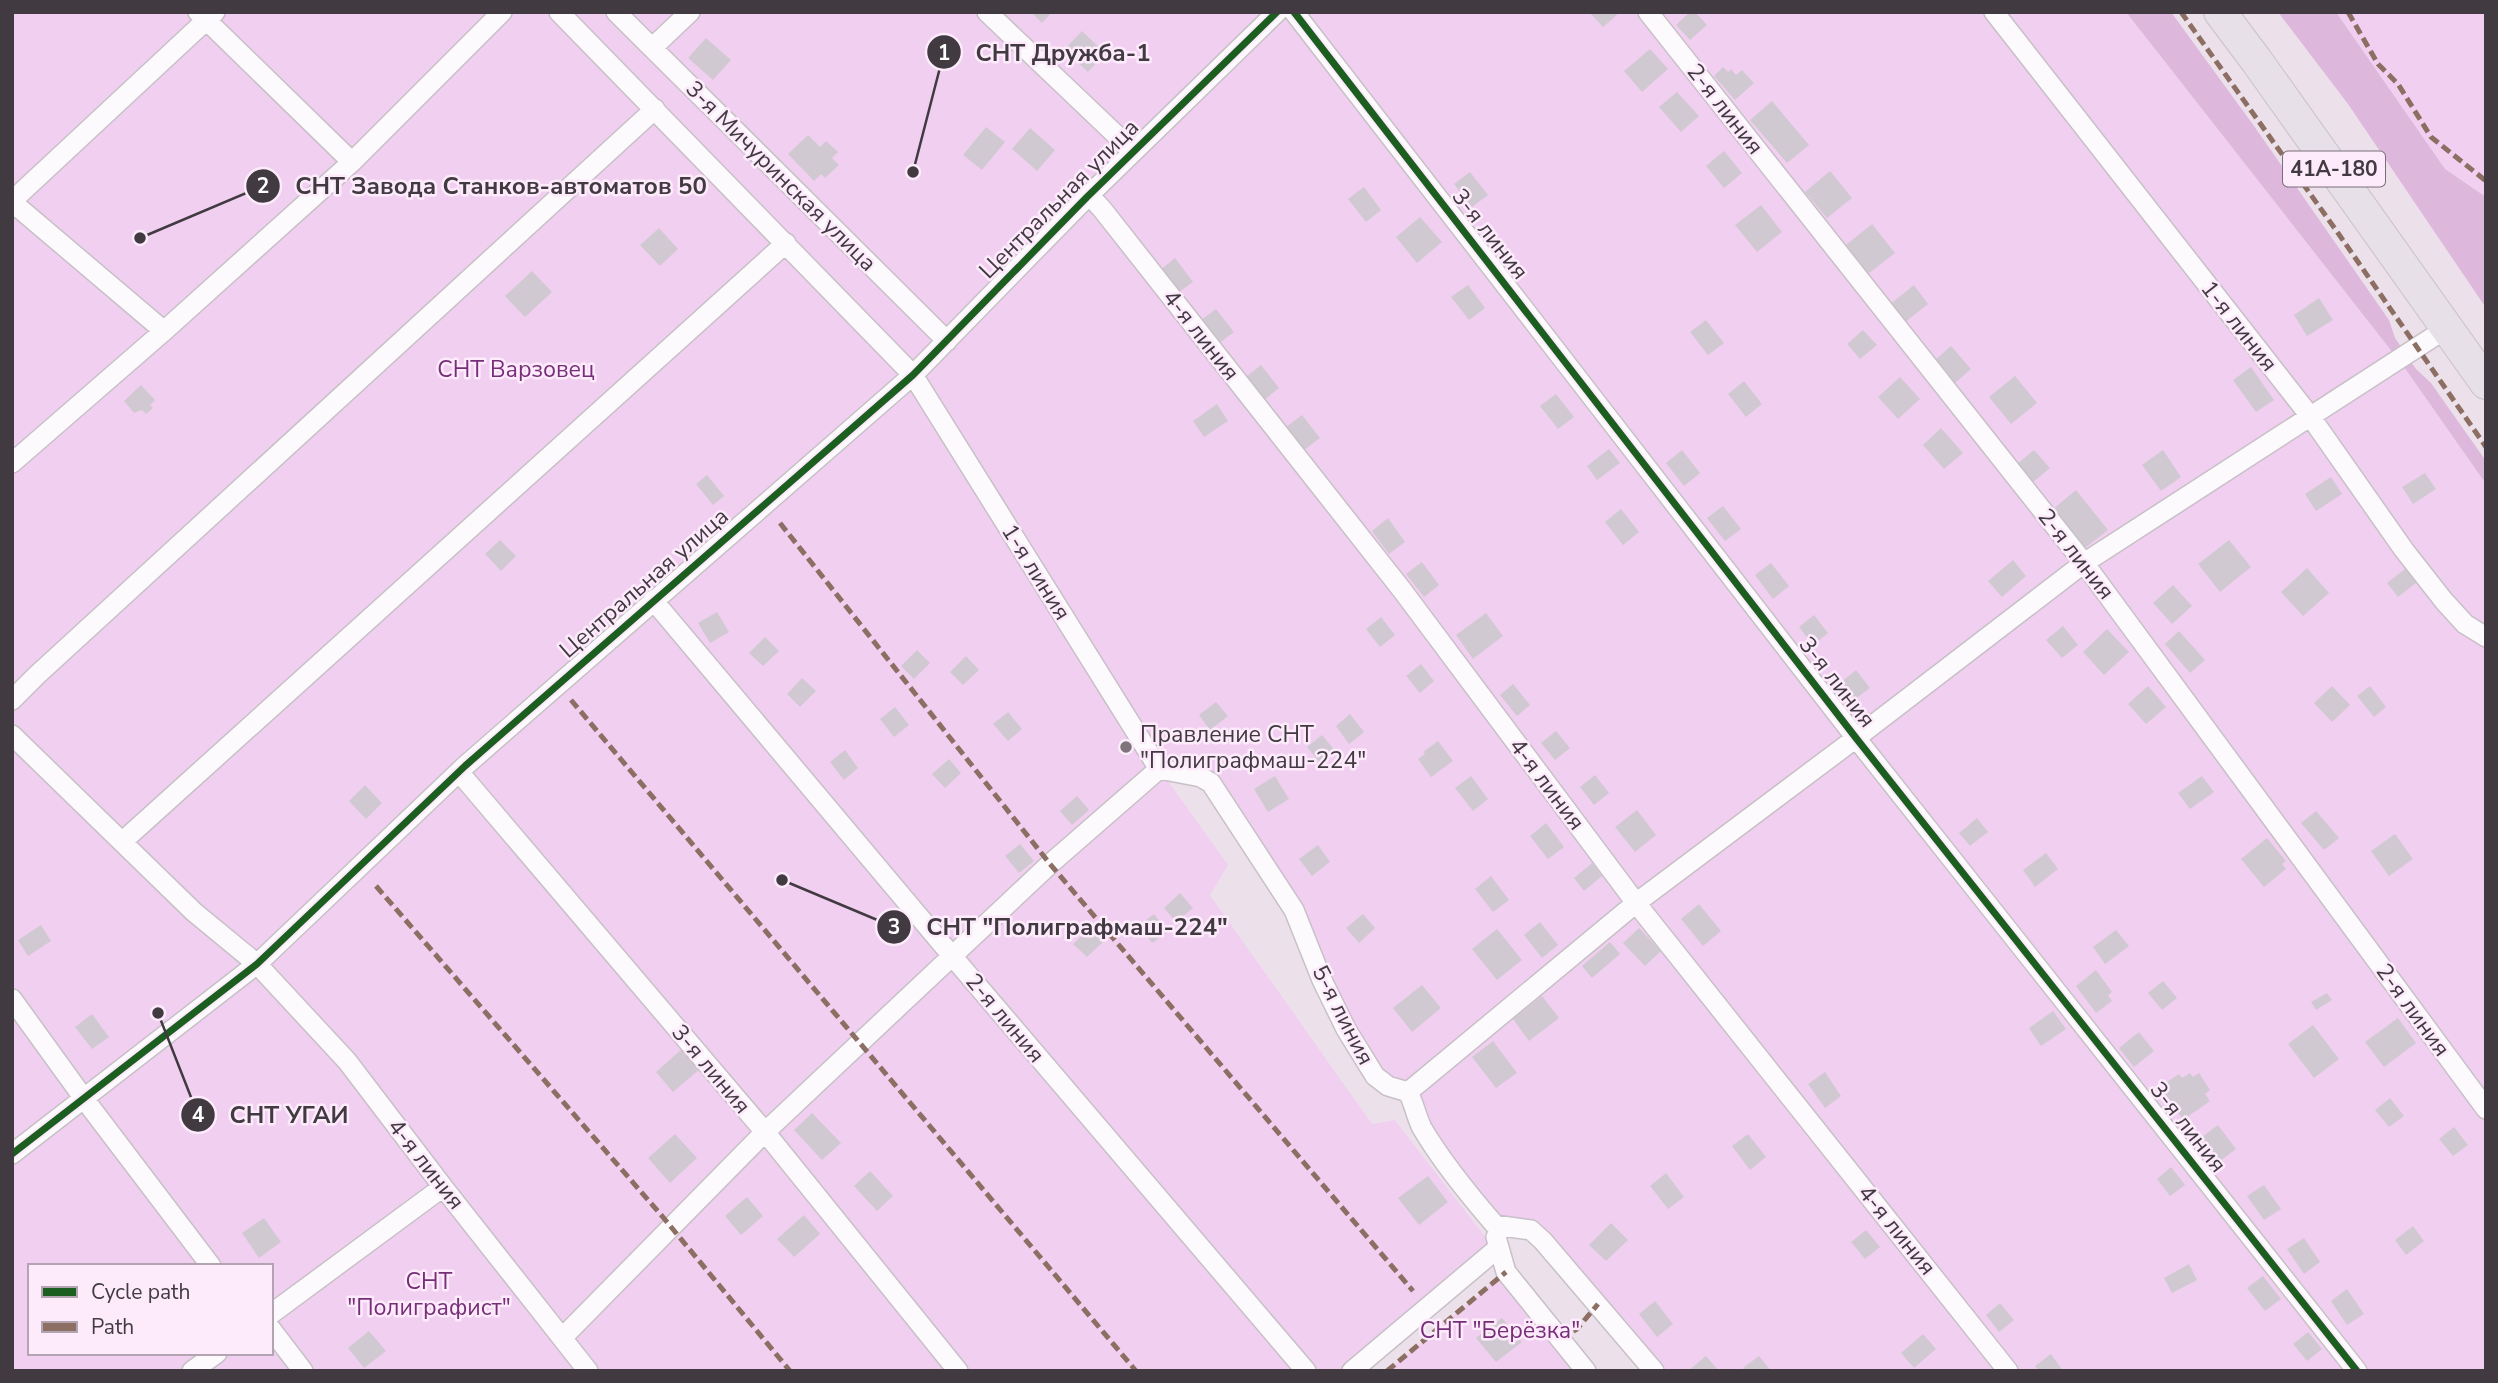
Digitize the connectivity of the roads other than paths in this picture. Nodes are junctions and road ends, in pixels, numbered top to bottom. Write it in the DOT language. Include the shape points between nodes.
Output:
graph roads {
  1 [pos="502,12"];
  2 [pos="559,12"];
  3 [pos="615,12"];
  4 [pos="690,12"];
  5 [pos="987,12"];
  6 [pos="1277,12"];
  7 [pos="1294,12"];
  8 [pos="1648,12"];
  9 [pos="1994,12"];
  10 [pos="2220,12"];
  11 [pos="207,15"];
  12 [pos="652,48"];
  13 [pos="655,109"];
  14 [pos="1133,151"];
  15 [pos="352,162"];
  16 [pos="1088,195"];
  17 [pos="12,202"];
  18 [pos="786,243"];
  19 [pos="2447,328"];
  20 [pos="164,331"];
  21 [pos="947,341"];
  22 [pos="913,375"];
  23 [pos="2486,383"];
  24 [pos="2310,416"];
  25 [pos="12,463"];
  26 [pos="2084,563"];
  27 [pos="653,600"];
  28 [pos="2486,637"];
  29 [pos="12,700"];
  30 [pos="12,735"];
  31 [pos="1856,738"];
  32 [pos="1159,769"];
  33 [pos="459,772"];
  34 [pos="123,841"];
  35 [pos="1636,904"];
  36 [pos="953,957"];
  37 [pos="257,964"];
  38 [pos="12,999"];
  39 [pos="1408,1092"];
  40 [pos="85,1100"];
  41 [pos="2486,1109"];
  42 [pos="765,1132"];
  43 [pos="12,1154"];
  44 [pos="443,1187"];
  45 [pos="1495,1225"];
  46 [pos="1498,1248"];
  47 [pos="209,1264"];
  48 [pos="273,1313"];
  49 [pos="273,1332"];
  50 [pos="562,1338"];
  51 [pos="214,1355"];
  52 [pos="192,1371"];
  53 [pos="303,1371"];
  54 [pos="588,1371"];
  55 [pos="958,1371"];
  56 [pos="1306,1371"];
  57 [pos="1352,1371"];
  58 [pos="1586,1371"];
  59 [pos="1654,1371"];
  60 [pos="2008,1371"];
  61 [pos="2357,1371"];
  1 -- 15 [label="street"];
  2 -- 13 [label="street, 1-я линия"];
  3 -- 12 [label="street, 3-я Мичуринская улица"];
  4 -- 12 [label="street"];
  5 -- 14 [label="street"];
  6 -- 14 [label="street, Центральная улица"];
  7 -- 31 [label="street, 3-я линия"];
  8 -- 26 [label="street, 2-я линия"];
  9 -- 24 [label="street, 1-я линия"];
  10 -- 19 [label="main road, 41А-180"];
  11 -- 15 [label="street"];
  11 -- 17 [label="street"];
  12 -- 21 [label="street, 3-я Мичуринская улица"];
  13 -- 18 [label="street, 1-я линия"];
  13 -- 29 [label="street"];
  14 -- 16 [label="street, Центральная улица"];
  15 -- 20 [label="street"];
  16 -- 21 [label="street, Центральная улица"];
  16 -- 35 [label="street, 4-я линия" via="1402,590"];
  17 -- 20 [label="street"];
  18 -- 22 [label="street, 1-я линия"];
  18 -- 34 [label="street"];
  19 -- 23 [label="main road, 41А-180"];
  19 -- 24 [label="street"];
  20 -- 25 [label="street"];
  21 -- 22 [label="street, Центральная улица"];
  22 -- 27 [label="street, Центральная улица"];
  22 -- 32 [label="street, 1-я линия"];
  24 -- 26 [label="street"];
  24 -- 28 [label="street, 1-я линия" via="2444,601 2465,624"];
  26 -- 31 [label="street"];
  26 -- 41 [label="street, 2-я линия"];
  27 -- 33 [label="street, Центральная улица"];
  27 -- 36 [label="street, 2-я линия"];
  30 -- 34 [label="street, 4-я линия"];
  31 -- 35 [label="street"];
  31 -- 61 [label="street, 3-я линия"];
  32 -- 36 [label="street"];
  32 -- 39 [label="street, 5-я линия" via="1211,783 1294,910 1346,1029 1376,1076 1388,1086"];
  33 -- 37 [label="street, Центральная улица"];
  33 -- 42 [label="street, 3-я линия"];
  34 -- 37 [label="street, 4-я линия" via="194,912"];
  35 -- 39 [label="street"];
  35 -- 60 [label="street, 4-я линия"];
  36 -- 42 [label="street"];
  36 -- 56 [label="street, 2-я линия"];
  37 -- 40 [label="street, Центральная улица"];
  37 -- 44 [label="street, 4-я линия" via="347,1061"];
  38 -- 40 [label="street"];
  39 -- 45 [label="street" via="1434,1146"];
  40 -- 43 [label="street, Центральная улица"];
  40 -- 47 [label="street"];
  42 -- 50 [label="street"];
  42 -- 55 [label="street, 3-я линия"];
  44 -- 48 [label="street"];
  44 -- 50 [label="street, 4-я линия"];
  45 -- 46 [label="street"];
  45 -- 59 [label="street" via="1537,1235"];
  46 -- 57 [label="street"];
  46 -- 58 [label="street" via="1506,1272"];
  49 -- 53 [label="street"];
  50 -- 54 [label="street, 4-я линия"];
  51 -- 52 [label="street"];
}
